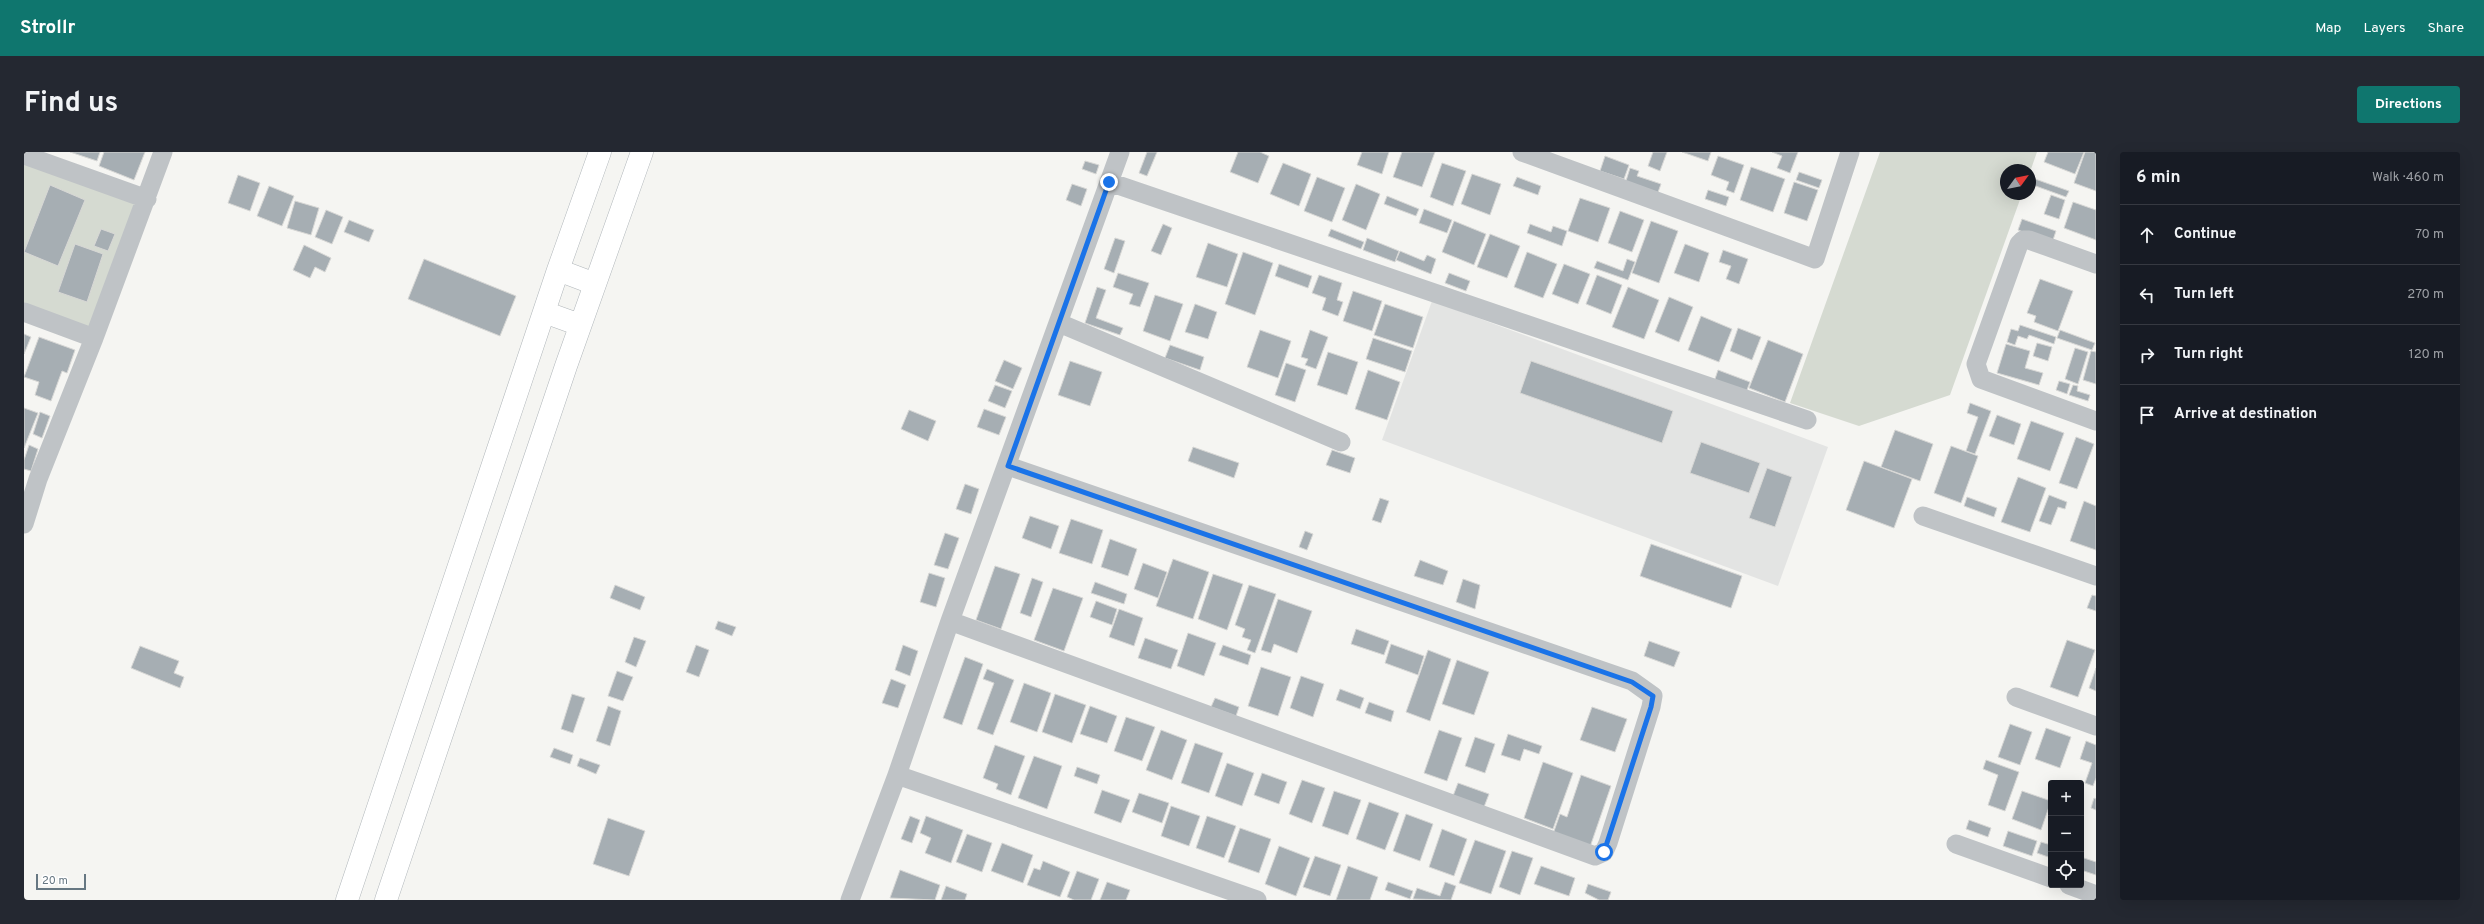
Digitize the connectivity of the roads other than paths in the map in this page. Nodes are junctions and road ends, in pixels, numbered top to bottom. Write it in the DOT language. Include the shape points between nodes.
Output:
graph roads {
  1 [pos="163,152"];
  2 [pos="600,152"];
  3 [pos="642,152"];
  4 [pos="1120,152"];
  5 [pos="1522,152"];
  6 [pos="1850,152"];
  7 [pos="24,155"];
  8 [pos="1109,182"];
  9 [pos="147,199"];
  10 [pos="2096,264"];
  11 [pos="558,270"];
  12 [pos="595,284"];
  13 [pos="24,312"];
  14 [pos="544,312"];
  15 [pos="1059,323"];
  16 [pos="580,325"];
  17 [pos="94,338"];
  18 [pos="1806,420"];
  19 [pos="2096,421"];
  20 [pos="1341,442"];
  21 [pos="1008,466"];
  22 [pos="31,476"];
  23 [pos="1923,516"];
  24 [pos="24,524"];
  25 [pos="2096,576"];
  26 [pos="950,622"];
  27 [pos="2016,697"];
  28 [pos="2096,726"];
  29 [pos="897,775"];
  30 [pos="1956,844"];
  31 [pos="2048,877"];
  32 [pos="2077,888"];
  33 [pos="2096,895"];
  34 [pos="347,900"];
  35 [pos="386,900"];
  36 [pos="850,900"];
  37 [pos="1257,900"];
  1 -- 9 [label="street"];
  2 -- 11 [label="main road"];
  3 -- 12 [label="main road"];
  4 -- 8 [label="street"];
  5 -- 6 [label="street" via="1815,259"];
  7 -- 9 [label="street"];
  8 -- 15 [label="street"];
  8 -- 18 [label="street"];
  9 -- 17 [label="street"];
  10 -- 19 [label="street" via="2023,240 2019,244 1976,364 1981,379"];
  11 -- 12 [label="main road"];
  11 -- 14 [label="main road"];
  12 -- 16 [label="main road"];
  13 -- 17 [label="street"];
  14 -- 16 [label="main road"];
  14 -- 34 [label="main road"];
  15 -- 20 [label="street"];
  15 -- 21 [label="street"];
  16 -- 35 [label="main road"];
  17 -- 22 [label="street"];
  21 -- 26 [label="street"];
  21 -- 26 [label="street" via="1632,682 1644,689 1653,696 1651,707 1608,843 1604,852 1595,856"];
  22 -- 24 [label="street"];
  23 -- 25 [label="street"];
  26 -- 29 [label="street"];
  27 -- 28 [label="street"];
  29 -- 36 [label="street"];
  29 -- 37 [label="street"];
  30 -- 31 [label="street"];
  32 -- 33 [label="street"];
}
